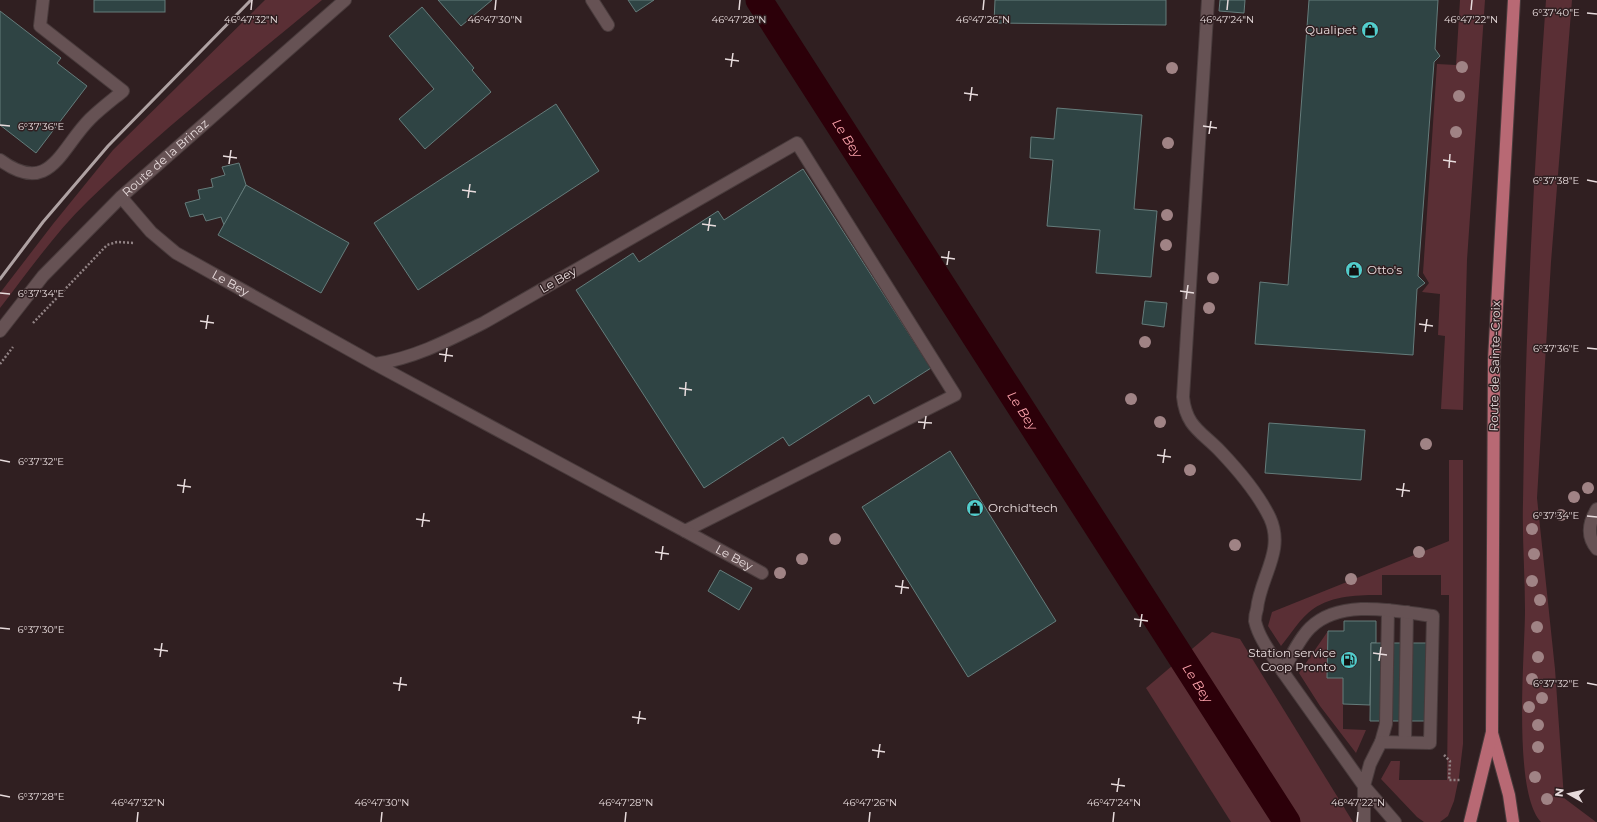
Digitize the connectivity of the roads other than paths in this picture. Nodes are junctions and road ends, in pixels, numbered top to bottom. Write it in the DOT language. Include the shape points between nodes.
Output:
graph roads {
  1 [pos="43,0"];
  2 [pos="345,0"];
  3 [pos="592,0"];
  4 [pos="1208,0"];
  5 [pos="1514,0"];
  6 [pos="608,24"];
  7 [pos="0,160"];
  8 [pos="121,197"];
  9 [pos="0,331"];
  10 [pos="375,364"];
  11 [pos="1597,508"];
  12 [pos="685,531"];
  13 [pos="1597,549"];
  14 [pos="762,572"];
  15 [pos="1388,610"];
  16 [pos="1407,612"];
  17 [pos="1283,672"];
  18 [pos="1492,732"];
  19 [pos="1381,742"];
  20 [pos="1405,742"];
  21 [pos="1364,786"];
  22 [pos="1364,822"];
  23 [pos="1395,822"];
  24 [pos="1470,822"];
  25 [pos="1513,822"];
  1 -- 7 [label="street" via="40,26 123,90 90,119 47,170 34,174 21,172"];
  2 -- 8 [label="street, Route de la Brinaz"];
  3 -- 6 [label="street"];
  4 -- 17 [label="street" via="1184,407 1189,421 1221,452 1260,501 1270,519 1275,537 1274,550 1271,566 1258,598 1255,620 1264,641"];
  5 -- 18 [label="main road, Route de Sainte-Croix" via="1494,360"];
  8 -- 9 [label="street, Route de la Brinaz" via="43,276"];
  8 -- 10 [label="street, Le Bey" via="151,232 176,253"];
  10 -- 12 [label="street, Le Bey"];
  10 -- 12 [label="street, Le Bey" via="395,361 436,346 485,322 797,143 955,395"];
  11 -- 13 [label="street" via="1589,529 1592,544"];
  12 -- 14 [label="street, Le Bey"];
  15 -- 16 [label="street"];
  15 -- 17 [label="street" via="1354,610 1329,615 1310,628"];
  15 -- 19 [label="street" via="1386,724"];
  16 -- 20 [label="street"];
  16 -- 20 [label="street" via="1433,616 1430,743"];
  17 -- 21 [label="street"];
  18 -- 24 [label="main road, Route de Sainte-Croix"];
  18 -- 25 [label="main road, Route de Sainte-Croix" via="1509,795"];
  19 -- 20 [label="street"];
  19 -- 21 [label="street" via="1370,764"];
  21 -- 22 [label="street"];
  21 -- 23 [label="street"];
}
